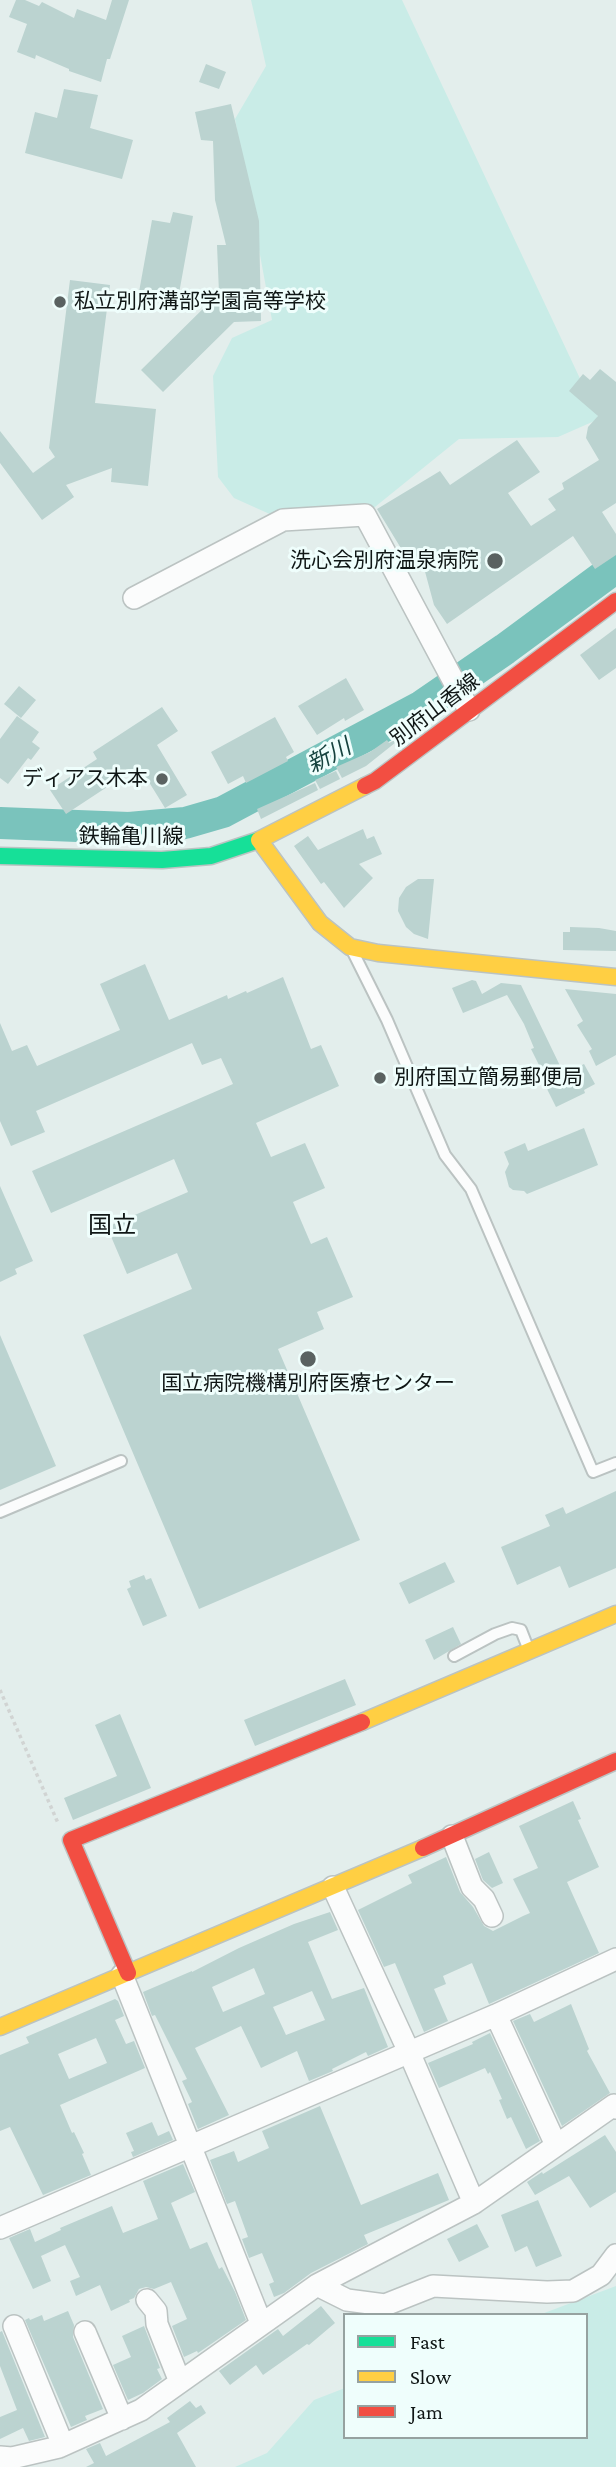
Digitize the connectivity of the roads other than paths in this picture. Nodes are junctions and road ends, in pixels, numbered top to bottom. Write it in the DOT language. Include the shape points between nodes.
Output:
graph roads {
  1 [pos="134,598"];
  2 [pos="616,601"];
  3 [pos="469,710"];
  4 [pos="259,840"];
  5 [pos="0,856"];
  6 [pos="350,947"];
  7 [pos="616,977"];
  8 [pos="121,1461"];
  9 [pos="616,1462"];
  10 [pos="0,1512"];
  11 [pos="616,1614"];
  12 [pos="528,1651"];
  13 [pos="454,1657"];
  14 [pos="616,1761"];
  15 [pos="452,1836"];
  16 [pos="333,1887"];
  17 [pos="492,1916"];
  18 [pos="616,1959"];
  19 [pos="125,1974"];
  20 [pos="496,2015"];
  21 [pos="0,2027"];
  22 [pos="409,2052"];
  23 [pos="616,2108"];
  24 [pos="556,2145"];
  25 [pos="190,2147"];
  26 [pos="474,2203"];
  27 [pos="0,2228"];
  28 [pos="616,2255"];
  29 [pos="317,2285"];
  30 [pos="147,2300"];
  31 [pos="261,2323"];
  32 [pos="14,2326"];
  33 [pos="85,2332"];
  34 [pos="180,2382"];
  35 [pos="122,2419"];
  36 [pos="63,2445"];
  37 [pos="0,2457"];
  1 -- 3 [label="street" via="283,520 365,515"];
  2 -- 3 [label="street, 別府山香線"];
  3 -- 4 [label="street, 別府山香線" via="375,781"];
  4 -- 5 [label="street, 鉄輪亀川線" via="211,856 162,860"];
  4 -- 6 [label="street" via="320,923"];
  6 -- 7 [label="street"];
  6 -- 9 [label="lane" via="445,1155 471,1189 593,1472"];
  8 -- 10 [label="lane"];
  11 -- 12 [label="street"];
  12 -- 13 [label="lane" via="521,1630 512,1628"];
  12 -- 19 [label="street" via="71,1840"];
  14 -- 15 [label="street"];
  15 -- 16 [label="street"];
  15 -- 17 [label="street" via="472,1887"];
  16 -- 19 [label="street"];
  16 -- 22 [label="street"];
  18 -- 20 [label="street"];
  19 -- 21 [label="street"];
  19 -- 25 [label="street"];
  20 -- 22 [label="street"];
  20 -- 24 [label="street"];
  22 -- 25 [label="street"];
  22 -- 26 [label="street"];
  23 -- 24 [label="street" via="614,2105"];
  24 -- 26 [label="street"];
  25 -- 27 [label="street"];
  25 -- 31 [label="street"];
  26 -- 29 [label="street"];
  28 -- 29 [label="street" via="601,2275 573,2291 433,2286 385,2305 347,2300"];
  29 -- 31 [label="street"];
  30 -- 34 [label="street" via="156,2311"];
  31 -- 34 [label="street"];
  32 -- 36 [label="street"];
  33 -- 35 [label="street"];
  34 -- 35 [label="street"];
  35 -- 36 [label="street"];
  36 -- 37 [label="street"];
}
